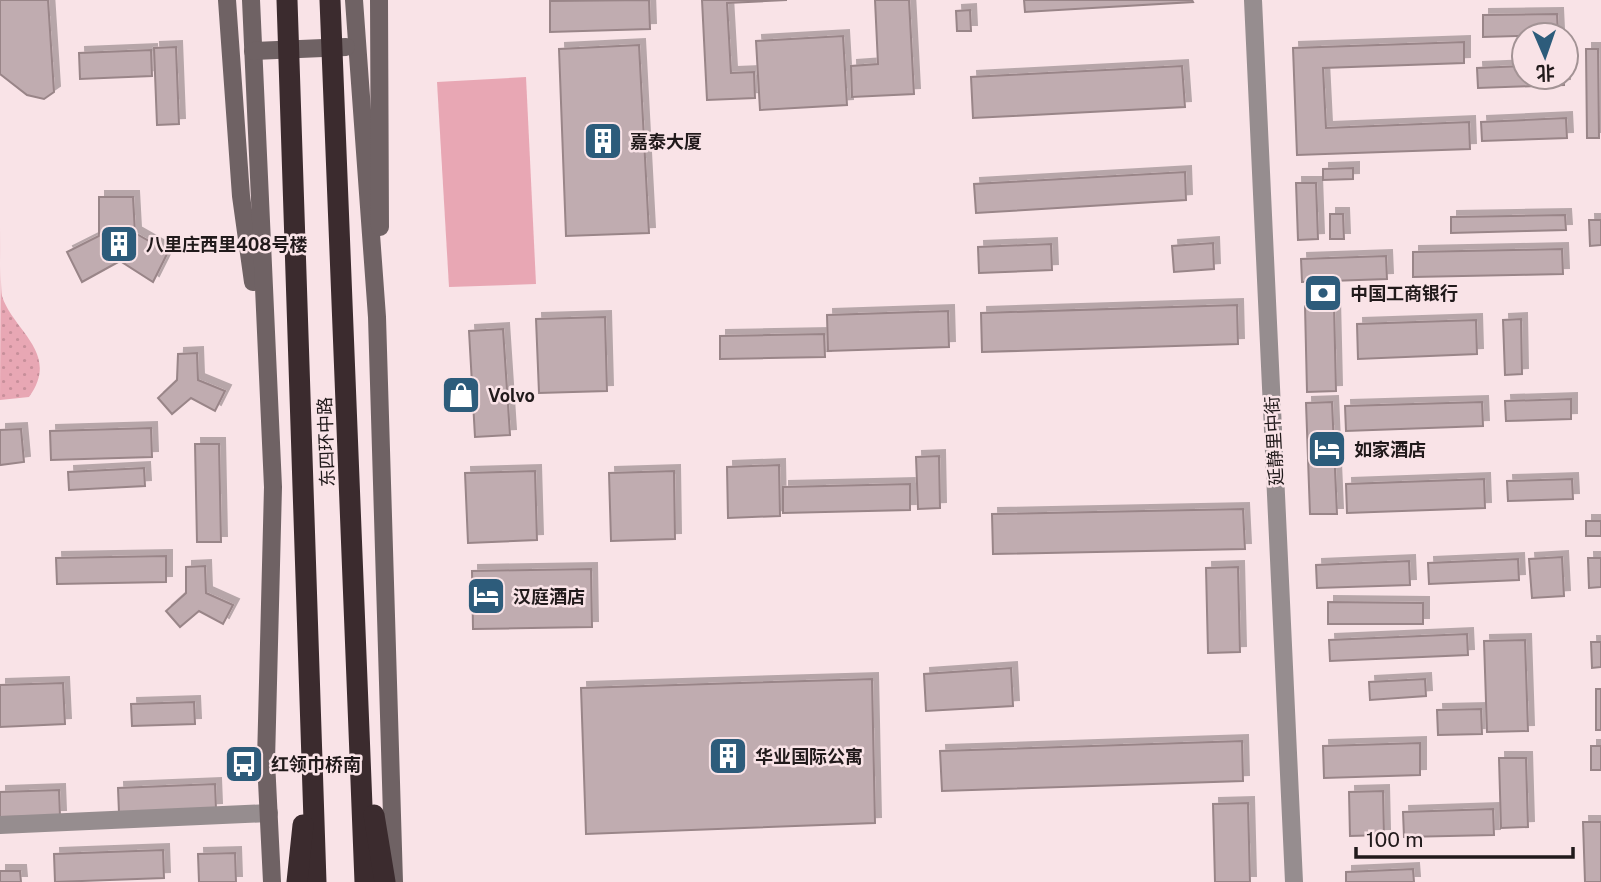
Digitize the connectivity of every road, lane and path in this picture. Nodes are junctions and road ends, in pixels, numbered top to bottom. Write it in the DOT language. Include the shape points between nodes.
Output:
graph roads {
  1 [pos="227,0"];
  2 [pos="251,0"];
  3 [pos="287,0"];
  4 [pos="330,0"];
  5 [pos="354,0"];
  6 [pos="379,0"];
  7 [pos="1253,0"];
  8 [pos="356,47"];
  9 [pos="253,51"];
  10 [pos="377,317"];
  11 [pos="268,391"];
  12 [pos="361,738"];
  13 [pos="311,743"];
  14 [pos="269,813"];
  15 [pos="0,825"];
  16 [pos="272,882"];
  17 [pos="297,882"];
  18 [pos="316,882"];
  19 [pos="365,882"];
  20 [pos="385,882"];
  21 [pos="394,882"];
  22 [pos="1294,882"];
  1 -- 11 [label="street" via="241,196"];
  2 -- 9 [label="street"];
  3 -- 13 [label="highway, 东四环中路"];
  4 -- 12 [label="highway, 东四环中路"];
  5 -- 8 [label="street"];
  6 -- 10 [label="street" via="381,243"];
  7 -- 22 [label="street, 延静里中街"];
  8 -- 9 [label="street"];
  8 -- 10 [label="street"];
  9 -- 11 [label="street"];
  10 -- 21 [label="street"];
  11 -- 14 [label="street" via="273,487 266,761"];
  12 -- 19 [label="highway, 东四环中路"];
  12 -- 20 [label="highway"];
  13 -- 17 [label="highway"];
  13 -- 18 [label="highway, 东四环中路"];
  14 -- 15 [label="street"];
  14 -- 16 [label="street"];
}
